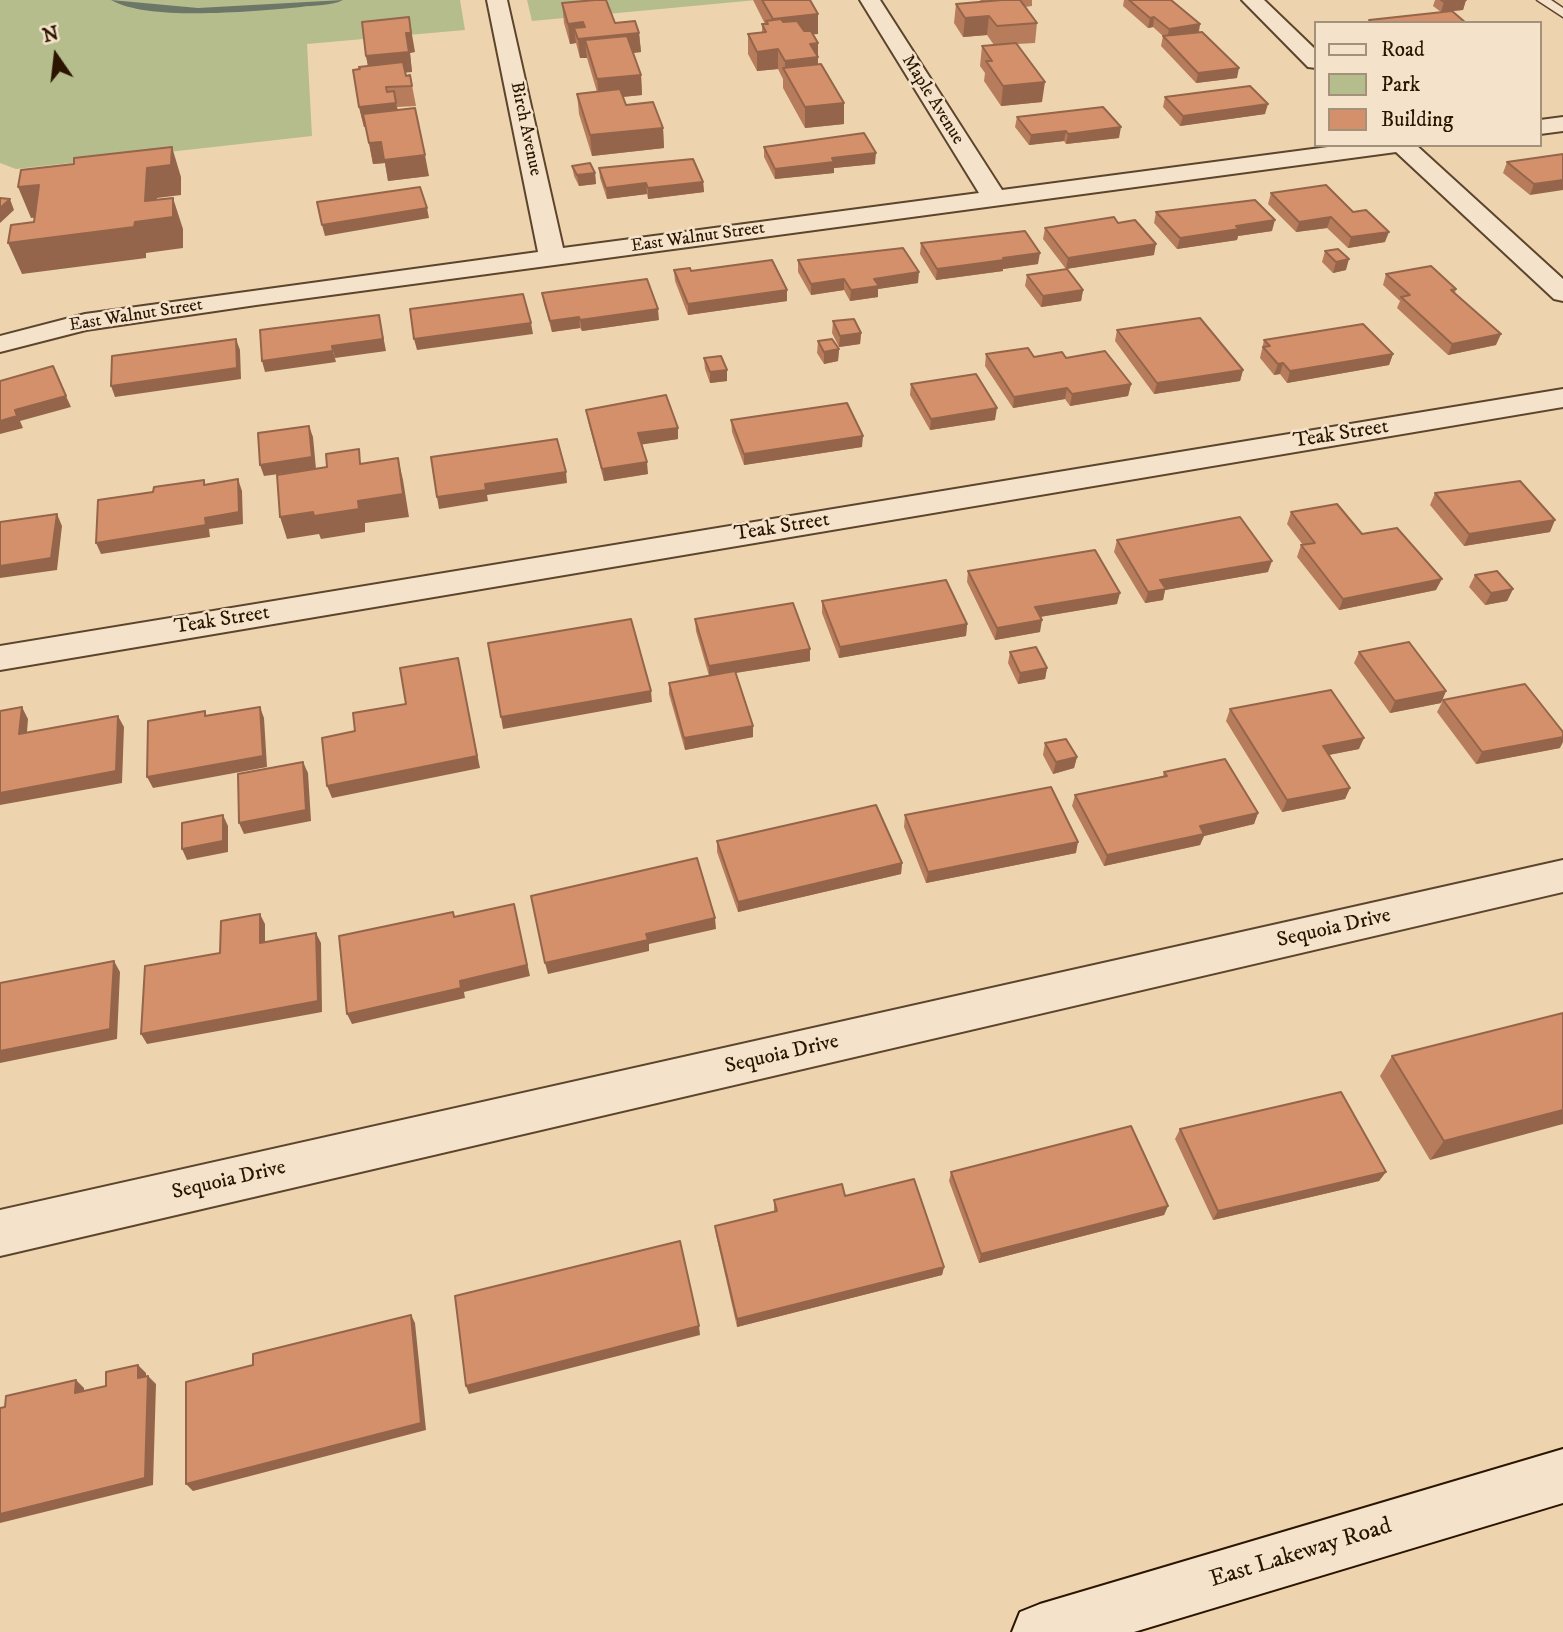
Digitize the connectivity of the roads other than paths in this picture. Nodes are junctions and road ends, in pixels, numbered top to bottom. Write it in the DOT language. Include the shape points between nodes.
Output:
graph roads {
  1 [pos="497,0"];
  2 [pos="870,0"];
  3 [pos="1252,0"];
  4 [pos="1543,0"];
  5 [pos="1563,13"];
  6 [pos="1314,60"];
  7 [pos="1563,124"];
  8 [pos="1542,127"];
  9 [pos="1385,147"];
  10 [pos="1402,147"];
  11 [pos="995,199"];
  12 [pos="552,257"];
  13 [pos="1563,293"];
  14 [pos="0,344"];
  15 [pos="1563,398"];
  16 [pos="0,658"];
  17 [pos="1563,876"];
  18 [pos="0,1233"];
  19 [pos="1563,1476"];
  20 [pos="1072,1628"];
  1 -- 12 [label="street, Birch Avenue"];
  2 -- 11 [label="street, Maple Avenue"];
  3 -- 6 [label="street"];
  4 -- 5 [label="lane"];
  7 -- 8 [label="street"];
  9 -- 11 [label="street, East Walnut Street"];
  10 -- 13 [label="street"];
  11 -- 12 [label="street, East Walnut Street"];
  12 -- 14 [label="street, East Walnut Street" via="85,322"];
  15 -- 16 [label="street, Teak Street"];
  17 -- 18 [label="street, Sequoia Drive"];
  19 -- 20 [label="street, East Lakeway Road"];
}
